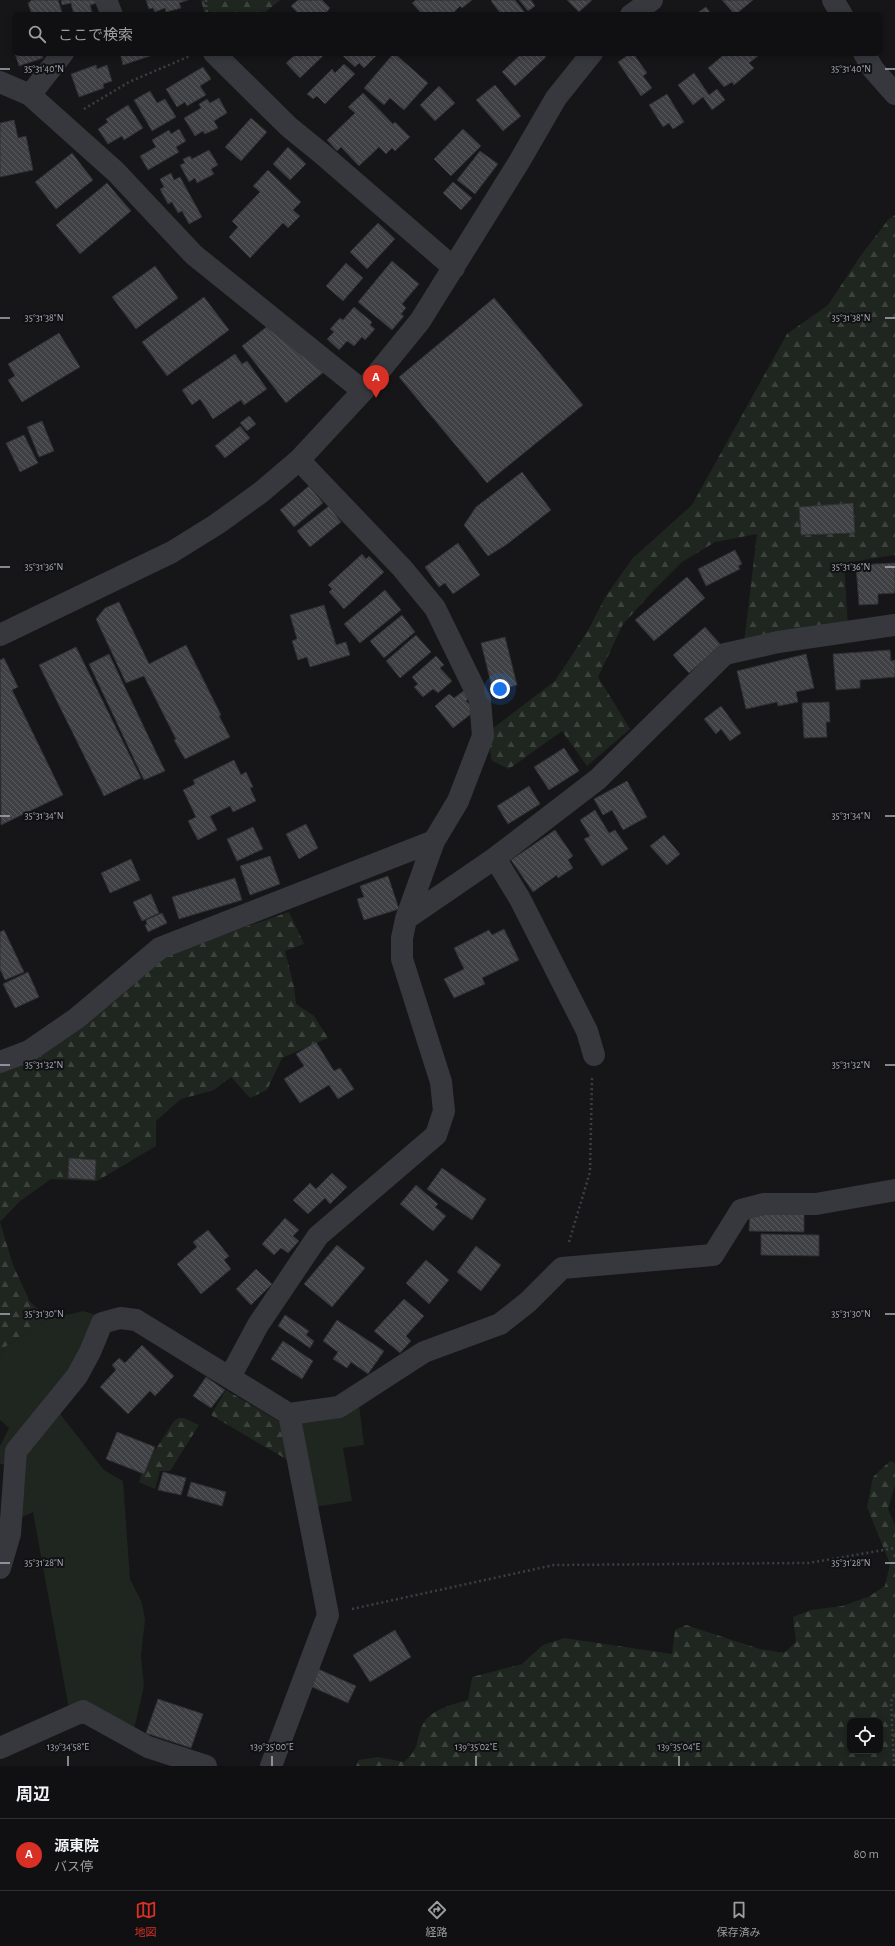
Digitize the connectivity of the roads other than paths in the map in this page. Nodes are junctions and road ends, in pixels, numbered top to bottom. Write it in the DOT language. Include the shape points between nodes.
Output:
graph roads {
  1 [pos="106,0"];
  2 [pos="652,0"];
  3 [pos="833,0"];
  4 [pos="111,12"];
  5 [pos="635,12"];
  6 [pos="840,12"];
  7 [pos="61,56"];
  8 [pos="217,56"];
  9 [pos="590,56"];
  10 [pos="866,56"];
  11 [pos="0,82"];
  12 [pos="895,94"];
  13 [pos="30,95"];
  14 [pos="454,268"];
  15 [pos="363,391"];
  16 [pos="299,460"];
  17 [pos="895,625"];
  18 [pos="0,635"];
  19 [pos="434,841"];
  20 [pos="495,858"];
  21 [pos="406,919"];
  22 [pos="594,1055"];
  23 [pos="0,1062"];
  24 [pos="895,1190"];
  25 [pos="230,1377"];
  26 [pos="289,1414"];
  27 [pos="0,1568"];
  28 [pos="0,1748"];
  29 [pos="206,1766"];
  30 [pos="271,1766"];
  1 -- 4 [label="street"];
  2 -- 5 [label="street"];
  3 -- 6 [label="street"];
  7 -- 13 [label="street"];
  8 -- 14 [label="street" via="289,127"];
  9 -- 14 [label="street" via="556,98"];
  10 -- 12 [label="street"];
  11 -- 13 [label="street"];
  13 -- 15 [label="street" via="116,172 194,256"];
  14 -- 15 [label="street" via="420,321"];
  15 -- 16 [label="street"];
  16 -- 18 [label="street" via="260,493 172,552"];
  16 -- 19 [label="street" via="402,568 435,608 480,700 483,736 458,801"];
  17 -- 20 [label="street" via="778,642 725,654 598,779"];
  19 -- 21 [label="street"];
  19 -- 23 [label="street" via="160,948 76,1018 29,1051"];
  20 -- 21 [label="street"];
  20 -- 22 [label="street" via="520,899 587,1031"];
  21 -- 25 [label="street" via="402,938 402,959 441,1082 444,1111 436,1135 318,1236 258,1325"];
  24 -- 26 [label="street" via="816,1204 764,1204 741,1210 713,1255 562,1268 528,1302 500,1324 424,1352 339,1407"];
  25 -- 26 [label="street"];
  25 -- 27 [label="street" via="136,1320 120,1318 102,1323 77,1376 16,1451 10,1534"];
  26 -- 30 [label="street" via="328,1615"];
  28 -- 29 [label="street" via="84,1711 148,1746"];
}
